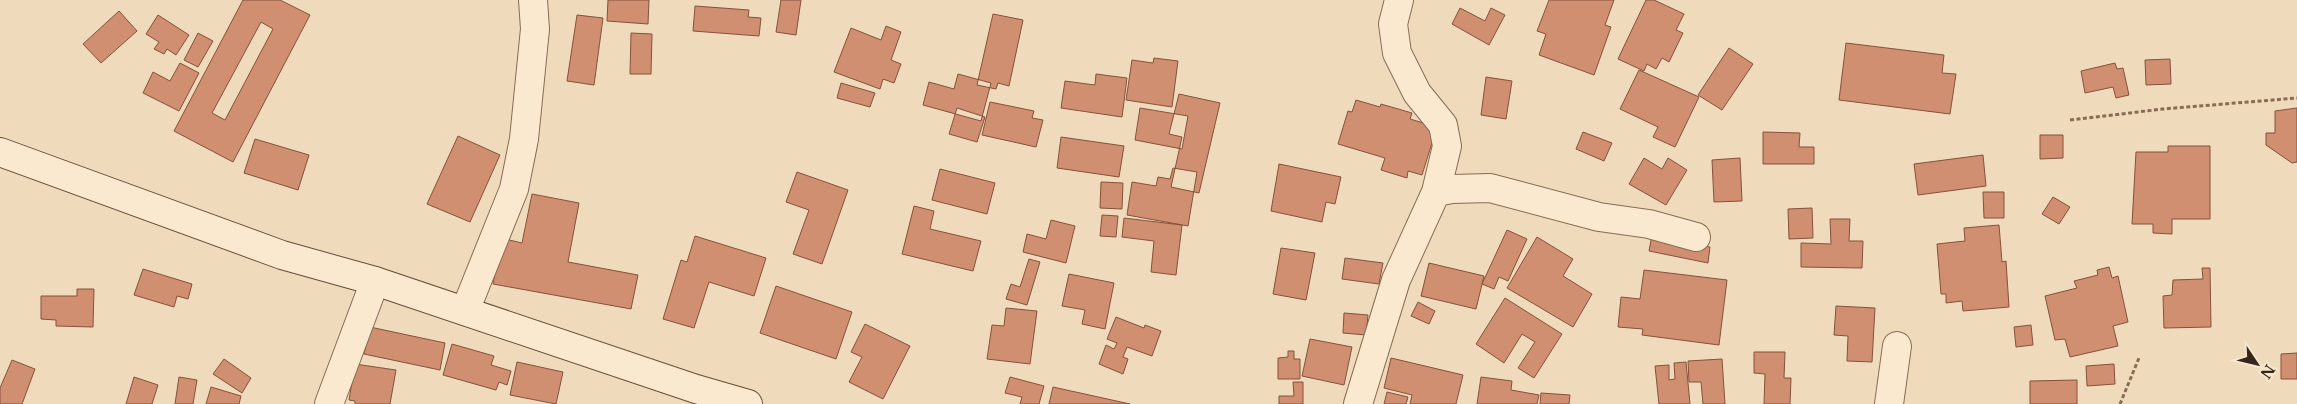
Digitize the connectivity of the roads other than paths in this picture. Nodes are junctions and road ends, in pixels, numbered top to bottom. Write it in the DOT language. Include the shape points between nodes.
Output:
graph roads {
  1 [pos="533,0"];
  2 [pos="1399,0"];
  3 [pos="0,152"];
  4 [pos="1436,192"];
  5 [pos="1696,237"];
  6 [pos="375,281"];
  7 [pos="465,311"];
  8 [pos="1897,346"];
  9 [pos="329,404"];
  10 [pos="748,404"];
  11 [pos="1358,404"];
  12 [pos="1889,404"];
  1 -- 7 [label="street" via="534,38 524,139 514,189"];
  2 -- 4 [label="street" via="1393,24 1398,53 1417,94 1442,125 1447,146"];
  3 -- 6 [label="street" via="282,255"];
  4 -- 5 [label="street" via="1490,188 1599,217 1649,224"];
  4 -- 11 [label="street" via="1396,280"];
  6 -- 7 [label="street"];
  6 -- 9 [label="street"];
  7 -- 10 [label="street"];
  8 -- 12 [label="street"];
}
